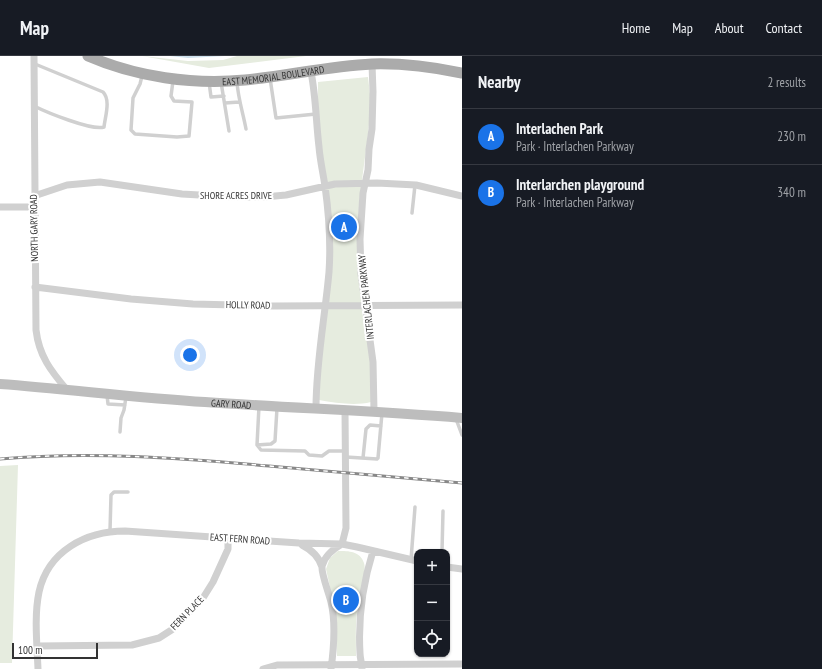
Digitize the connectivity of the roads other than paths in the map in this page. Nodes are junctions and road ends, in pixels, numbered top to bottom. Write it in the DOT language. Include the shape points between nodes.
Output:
graph roads {
  1 [pos="34,56"];
  2 [pos="88,56"];
  3 [pos="34,64"];
  4 [pos="372,64"];
  5 [pos="311,72"];
  6 [pos="142,73"];
  7 [pos="462,73"];
  8 [pos="270,77"];
  9 [pos="173,78"];
  10 [pos="236,80"];
  11 [pos="209,81"];
  12 [pos="221,81"];
  13 [pos="224,96"];
  14 [pos="239,102"];
  15 [pos="225,103"];
  16 [pos="34,106"];
  17 [pos="316,114"];
  18 [pos="246,129"];
  19 [pos="229,131"];
  20 [pos="365,184"];
  21 [pos="415,185"];
  22 [pos="325,186"];
  23 [pos="34,196"];
  24 [pos="462,196"];
  25 [pos="0,207"];
  26 [pos="34,207"];
  27 [pos="412,213"];
  28 [pos="35,287"];
  29 [pos="326,305"];
  30 [pos="365,305"];
  31 [pos="462,305"];
  32 [pos="0,384"];
  33 [pos="67,390"];
  34 [pos="126,401"];
  35 [pos="259,405"];
  36 [pos="277,406"];
  37 [pos="316,408"];
  38 [pos="345,410"];
  39 [pos="378,412"];
  40 [pos="459,418"];
  41 [pos="381,426"];
  42 [pos="120,432"];
  43 [pos="462,435"];
  44 [pos="257,444"];
  45 [pos="346,454"];
  46 [pos="363,458"];
  47 [pos="128,492"];
  48 [pos="415,507"];
  49 [pos="443,511"];
  50 [pos="110,531"];
  51 [pos="228,538"];
  52 [pos="299,543"];
  53 [pos="342,544"];
  54 [pos="414,549"];
  55 [pos="442,549"];
  56 [pos="373,551"];
  57 [pos="414,561"];
  58 [pos="322,567"];
  59 [pos="450,567"];
  60 [pos="462,569"];
  61 [pos="38,646"];
  62 [pos="462,664"];
  63 [pos="332,667"];
  64 [pos="362,667"];
  65 [pos="38,669"];
  66 [pos="263,669"];
  1 -- 3 [label="street, NORTH GARY ROAD"];
  2 -- 6 [label="main road, EAST MEMORIAL BOULEVARD"];
  3 -- 16 [label="street, NORTH GARY ROAD"];
  3 -- 16 [label="lane" via="103,92 107,100 104,127 79,124"];
  4 -- 5 [label="main road, EAST MEMORIAL BOULEVARD"];
  4 -- 7 [label="main road, EAST MEMORIAL BOULEVARD" via="426,67"];
  4 -- 20 [label="street, INTERLACHEN PARKWAY" via="372,129"];
  5 -- 8 [label="main road, EAST MEMORIAL BOULEVARD"];
  5 -- 17 [label="street"];
  6 -- 9 [label="main road, EAST MEMORIAL BOULEVARD"];
  6 -- 9 [label="lane" via="134,98 131,130 135,134 189,136 192,102 174,101 171,94"];
  8 -- 10 [label="main road, EAST MEMORIAL BOULEVARD"];
  8 -- 17 [label="lane" via="276,118"];
  9 -- 11 [label="main road, EAST MEMORIAL BOULEVARD"];
  10 -- 12 [label="main road, EAST MEMORIAL BOULEVARD"];
  10 -- 14 [label="lane"];
  11 -- 12 [label="main road, EAST MEMORIAL BOULEVARD"];
  11 -- 13 [label="lane" via="211,97"];
  12 -- 13 [label="lane"];
  13 -- 15 [label="lane"];
  14 -- 15 [label="lane"];
  14 -- 18 [label="lane"];
  15 -- 19 [label="lane"];
  16 -- 23 [label="street, NORTH GARY ROAD"];
  17 -- 22 [label="street"];
  20 -- 21 [label="street, SHORE ACRES DRIVE"];
  20 -- 22 [label="street, SHORE ACRES DRIVE"];
  20 -- 30 [label="street, INTERLACHEN PARKWAY" via="360,239"];
  21 -- 24 [label="street, SHORE ACRES DRIVE"];
  21 -- 27 [label="lane"];
  22 -- 23 [label="street, SHORE ACRES DRIVE" via="286,195 234,197 189,195 90,182 67,185"];
  22 -- 29 [label="street" via="330,249"];
  23 -- 26 [label="street, NORTH GARY ROAD"];
  25 -- 26 [label="street"];
  26 -- 28 [label="street, NORTH GARY ROAD"];
  28 -- 29 [label="street, HOLLY ROAD" via="187,304"];
  28 -- 33 [label="street, NORTH GARY ROAD" via="36,330 40,352 51,371"];
  29 -- 30 [label="street, HOLLY ROAD"];
  29 -- 37 [label="street" via="317,374"];
  30 -- 31 [label="street, HOLLY ROAD"];
  30 -- 39 [label="street, INTERLACHEN PARKWAY"];
  32 -- 33 [label="main road, GARY ROAD"];
  33 -- 34 [label="main road, GARY ROAD" via="108,394"];
  34 -- 35 [label="main road, GARY ROAD"];
  34 -- 42 [label="lane"];
  35 -- 36 [label="main road, GARY ROAD"];
  35 -- 44 [label="lane"];
  36 -- 37 [label="main road, GARY ROAD"];
  36 -- 44 [label="lane" via="276,441 271,444"];
  37 -- 38 [label="main road, GARY ROAD"];
  38 -- 39 [label="main road, GARY ROAD"];
  38 -- 45 [label="street"];
  39 -- 40 [label="main road, GARY ROAD"];
  39 -- 41 [label="lane"];
  40 -- 43 [label="lane"];
  41 -- 46 [label="lane" via="370,425 366,429"];
  41 -- 46 [label="lane" via="378,458"];
  44 -- 45 [label="lane" via="261,450 305,451 309,455 322,456 329,451"];
  45 -- 46 [label="lane"];
  45 -- 53 [label="street" via="346,528"];
  47 -- 50 [label="lane" via="114,492 111,495"];
  48 -- 54 [label="lane"];
  49 -- 55 [label="lane"];
  50 -- 51 [label="street, EAST FERN ROAD"];
  50 -- 61 [label="street, EAST FERN ROAD" via="88,536 66,549 50,568 39,591"];
  51 -- 52 [label="street, EAST FERN ROAD"];
  51 -- 61 [label="street, FERN PLACE" via="228,549 203,598 172,629 159,638 132,645"];
  52 -- 53 [label="street, EAST FERN ROAD"];
  52 -- 58 [label="street" via="310,549"];
  53 -- 56 [label="street, EAST FERN ROAD"];
  53 -- 58 [label="street" via="326,557"];
  56 -- 57 [label="street, EAST FERN ROAD"];
  56 -- 64 [label="street" via="361,613"];
  58 -- 63 [label="street" via="333,614"];
  59 -- 60 [label="street"];
  61 -- 65 [label="street, EAST FERN ROAD"];
  62 -- 64 [label="street"];
  63 -- 64 [label="street"];
  63 -- 66 [label="street" via="277,665"];
}
